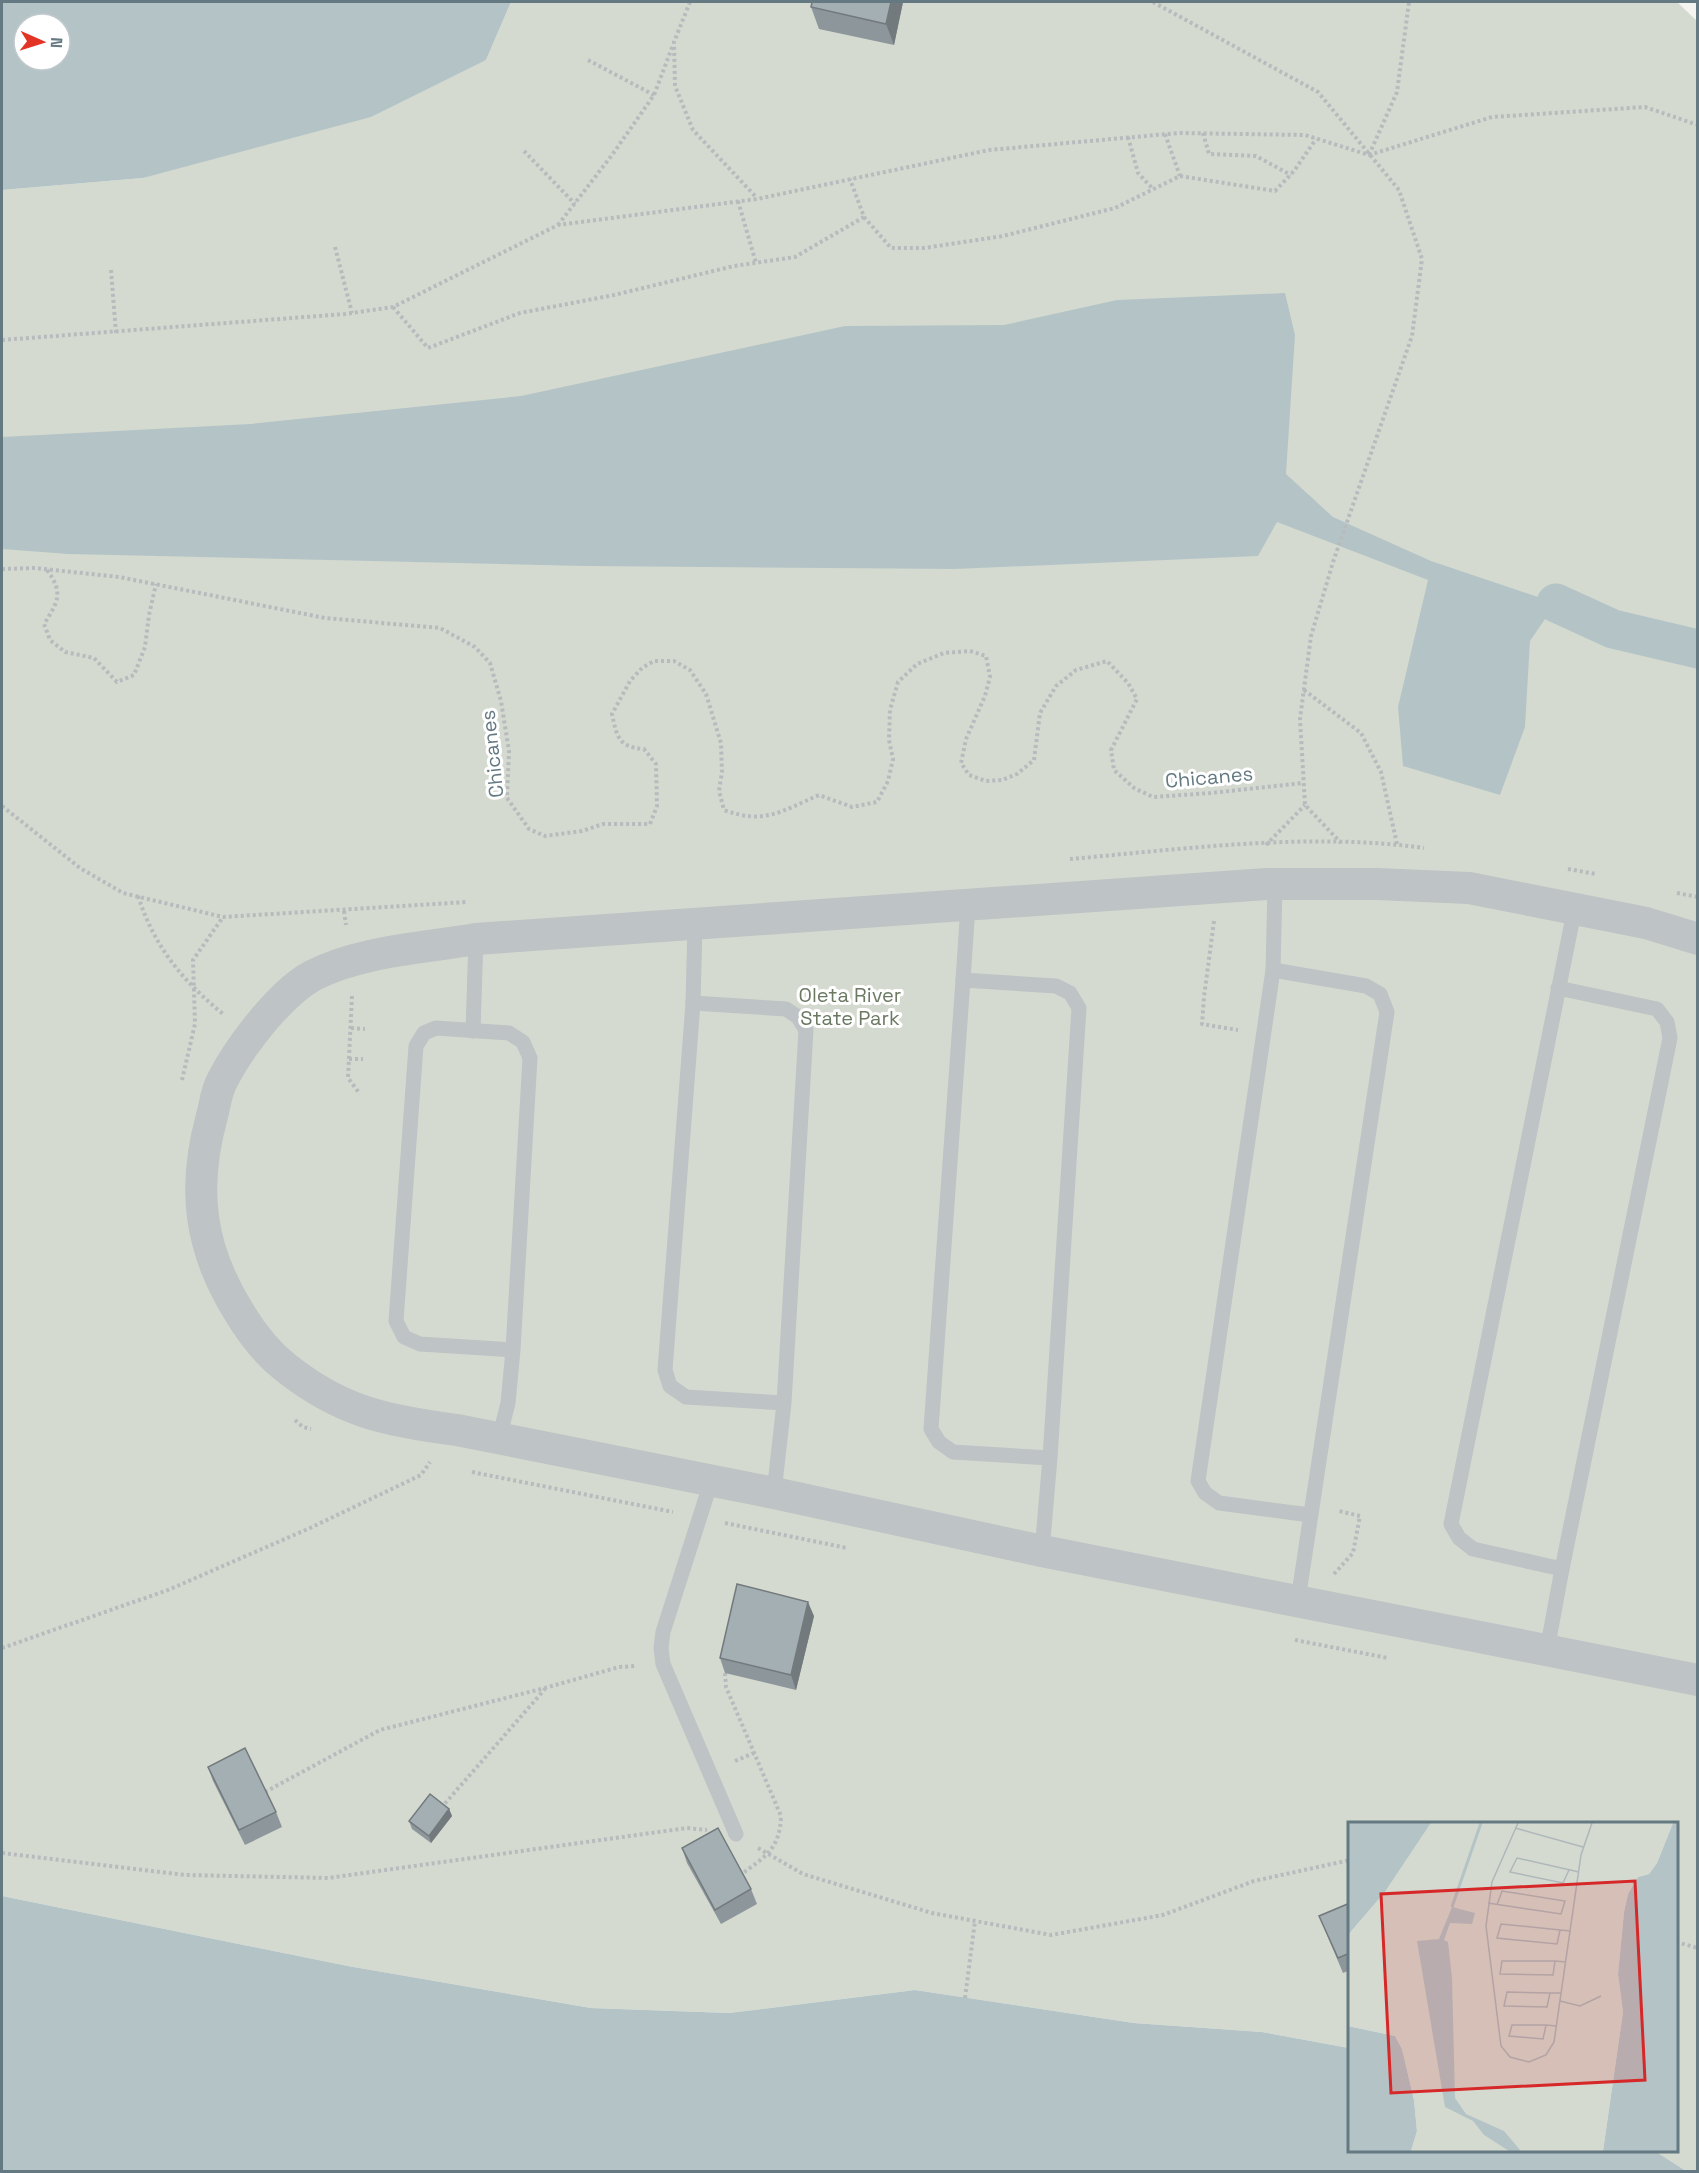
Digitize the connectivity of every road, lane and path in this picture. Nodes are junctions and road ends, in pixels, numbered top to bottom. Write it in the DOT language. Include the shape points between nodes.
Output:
graph roads {
  1 [pos="690,2"];
  2 [pos="1153,2"];
  3 [pos="1409,2"];
  4 [pos="674,42"];
  5 [pos="588,60"];
  6 [pos="654,95"];
  7 [pos="1698,125"];
  8 [pos="1203,133"];
  9 [pos="1165,134"];
  10 [pos="1128,137"];
  11 [pos="1316,139"];
  12 [pos="524,151"];
  13 [pos="1369,156"];
  14 [pos="1291,175"];
  15 [pos="1180,176"];
  16 [pos="850,179"];
  17 [pos="1153,189"];
  18 [pos="757,199"];
  19 [pos="738,201"];
  20 [pos="575,204"];
  21 [pos="864,217"];
  22 [pos="558,225"];
  23 [pos="335,247"];
  24 [pos="756,263"];
  25 [pos="111,270"];
  26 [pos="393,307"];
  27 [pos="352,313"];
  28 [pos="116,333"];
  29 [pos="2,340"];
  30 [pos="2,569"];
  31 [pos="47,570"];
  32 [pos="156,584"];
  33 [pos="1304,690"];
  34 [pos="1303,783"];
  35 [pos="1305,805"];
  36 [pos="2,806"];
  37 [pos="1397,844"];
  38 [pos="1271,885"];
  39 [pos="1377,885"];
  40 [pos="138,896"];
  41 [pos="968,905"];
  42 [pos="1575,907"];
  43 [pos="1215,911"];
  44 [pos="695,925"];
  45 [pos="476,939"];
  46 [pos="1698,939"];
  47 [pos="1273,970"];
  48 [pos="963,980"];
  49 [pos="353,986"];
  50 [pos="1558,988"];
  51 [pos="194,990"];
  52 [pos="693,1003"];
  53 [pos="351,1028"];
  54 [pos="365,1029"];
  55 [pos="473,1031"];
  56 [pos="1264,1033"];
  57 [pos="349,1059"];
  58 [pos="363,1059"];
  59 [pos="180,1087"];
  60 [pos="360,1094"];
  61 [pos="513,1350"];
  62 [pos="784,1403"];
  63 [pos="287,1413"];
  64 [pos="315,1430"];
  65 [pos="457,1430"];
  66 [pos="499,1439"];
  67 [pos="1050,1458"];
  68 [pos="418,1460"];
  69 [pos="429,1463"];
  70 [pos="441,1465"];
  71 [pos="463,1470"];
  72 [pos="711,1482"];
  73 [pos="774,1493"];
  74 [pos="1310,1515"];
  75 [pos="1360,1516"];
  76 [pos="700,1518"];
  77 [pos="850,1548"];
  78 [pos="1042,1551"];
  79 [pos="1562,1569"];
  80 [pos="1332,1579"];
  81 [pos="1298,1600"];
  82 [pos="2,1648"];
  83 [pos="1547,1650"];
  84 [pos="643,1666"];
  85 [pos="725,1673"];
  86 [pos="1698,1680"];
  87 [pos="545,1688"];
  88 [pos="754,1753"];
  89 [pos="710,1771"];
  90 [pos="265,1792"];
  91 [pos="441,1809"];
  92 [pos="736,1834"];
  93 [pos="2,1853"];
  94 [pos="767,1854"];
  95 [pos="1348,1860"];
  96 [pos="740,1875"];
  97 [pos="975,1921"];
  98 [pos="1678,1942"];
  99 [pos="1698,1948"];
  100 [pos="965,1998"];
  1 -- 4 [label="path"];
  2 -- 13 [label="path" via="1317,92"];
  3 -- 13 [label="path" via="1397,92"];
  4 -- 6 [label="path"];
  4 -- 18 [label="path" via="675,86 693,130"];
  5 -- 6 [label="path"];
  6 -- 20 [label="path"];
  7 -- 13 [label="path" via="1645,107 1492,117"];
  8 -- 9 [label="path"];
  8 -- 11 [label="path" via="1305,135"];
  8 -- 14 [label="path" via="1209,154 1256,156"];
  9 -- 10 [label="path"];
  9 -- 15 [label="path"];
  10 -- 16 [label="path" via="989,150"];
  10 -- 17 [label="path" via="1138,173"];
  11 -- 13 [label="path"];
  11 -- 14 [label="path"];
  12 -- 20 [label="path"];
  13 -- 33 [label="path" via="1399,190 1422,259 1412,336 1333,562 1311,636"];
  14 -- 15 [label="path" via="1275,191"];
  15 -- 17 [label="path"];
  16 -- 18 [label="path"];
  16 -- 21 [label="path"];
  17 -- 21 [label="path" via="1104,211 1003,236 924,248 891,248"];
  18 -- 19 [label="path"];
  19 -- 22 [label="path"];
  19 -- 24 [label="path"];
  20 -- 22 [label="path"];
  21 -- 24 [label="path" via="795,257"];
  22 -- 26 [label="path"];
  23 -- 27 [label="path"];
  24 -- 26 [label="path" via="520,313 428,348"];
  25 -- 28 [label="path"];
  26 -- 27 [label="path"];
  27 -- 28 [label="path"];
  28 -- 29 [label="path"];
  30 -- 31 [label="path, Chicanes"];
  31 -- 32 [label="path, Chicanes"];
  31 -- 32 [label="path" via="57,583 57,604 44,624 50,640 65,652 94,658 117,682 134,675 145,647"];
  32 -- 34 [label="path, Chicanes" via="325,618 440,628 475,647 490,663 501,701 509,751 507,798 529,829 545,836 603,824 650,824 657,806 656,764 644,749 630,748 618,739 612,714 630,681 654,661 674,661 690,670 706,694 721,743 719,791 724,810 742,817 769,816 819,795 852,807 877,802 894,759 890,710 898,682 917,664 944,653 970,651 986,656 990,677 986,696 966,739 961,763 969,775 986,781 1002,780 1034,760 1040,713 1056,686 1076,670 1107,661 1137,699 1111,750 1114,770 1134,788 1153,797"];
  33 -- 34 [label="path" via="1300,720"];
  33 -- 37 [label="path" via="1361,733 1381,772"];
  34 -- 35 [label="path"];
  35 -- 38 [label="path" via="1266,844"];
  35 -- 39 [label="path"];
  36 -- 40 [label="path" via="80,868 123,893"];
  38 -- 39 [label="street"];
  38 -- 41 [label="street"];
  38 -- 47 [label="lane"];
  39 -- 42 [label="street" via="1469,888"];
  40 -- 51 [label="path" via="147,924"];
  40 -- 51 [label="path" via="223,917 193,960"];
  41 -- 44 [label="street"];
  41 -- 48 [label="lane"];
  42 -- 46 [label="street"];
  42 -- 50 [label="lane"];
  43 -- 56 [label="path" via="1202,1024"];
  44 -- 45 [label="street"];
  44 -- 52 [label="lane"];
  45 -- 55 [label="lane"];
  45 -- 65 [label="street" via="350,959 311,976 283,998 253,1032 221,1083 205,1139 200,1189 206,1240 225,1291 252,1333 283,1366 321,1393 361,1412"];
  47 -- 56 [label="lane"];
  47 -- 74 [label="lane" via="1366,986 1380,994 1387,1012"];
  48 -- 67 [label="lane" via="1056,986 1070,993 1079,1008"];
  48 -- 67 [label="lane" via="931,1429 939,1442 953,1452"];
  49 -- 53 [label="path"];
  50 -- 79 [label="lane" via="1451,1524 1459,1538 1473,1549"];
  50 -- 79 [label="lane" via="1657,1009 1667,1022 1670,1038"];
  51 -- 59 [label="path" via="195,1024"];
  52 -- 62 [label="lane" via="786,1009 798,1017 806,1030"];
  52 -- 62 [label="lane" via="665,1370 670,1386 686,1397"];
  53 -- 54 [label="path"];
  53 -- 57 [label="path"];
  55 -- 61 [label="lane" via="509,1033 523,1042 530,1058"];
  55 -- 61 [label="lane" via="436,1028 424,1033 416,1046 396,1321 404,1337 420,1344"];
  56 -- 74 [label="lane" via="1198,1480 1205,1493 1219,1503"];
  57 -- 58 [label="path"];
  57 -- 60 [label="path" via="348,1078"];
  61 -- 66 [label="lane" via="508,1403"];
  62 -- 73 [label="lane"];
  63 -- 64 [label="path" via="303,1427"];
  65 -- 66 [label="street"];
  65 -- 69 [label="path"];
  66 -- 72 [label="street"];
  67 -- 78 [label="lane"];
  68 -- 69 [label="path"];
  69 -- 70 [label="path"];
  69 -- 82 [label="path" via="421,1475 179,1586"];
  71 -- 76 [label="path"];
  72 -- 73 [label="street"];
  72 -- 76 [label="lane"];
  73 -- 78 [label="street"];
  74 -- 81 [label="lane"];
  75 -- 80 [label="path" via="1353,1553"];
  76 -- 77 [label="path"];
  76 -- 89 [label="lane" via="661,1648 663,1664"];
  78 -- 81 [label="street"];
  79 -- 83 [label="lane"];
  81 -- 83 [label="street"];
  83 -- 86 [label="street"];
  84 -- 87 [label="path" via="619,1666"];
  85 -- 88 [label="path" via="726,1687"];
  87 -- 90 [label="path" via="380,1730"];
  87 -- 91 [label="path"];
  88 -- 89 [label="path"];
  88 -- 94 [label="path" via="781,1816 780,1833"];
  89 -- 92 [label="lane"];
  92 -- 93 [label="path" via="687,1828 328,1878 186,1875"];
  92 -- 94 [label="path"];
  94 -- 96 [label="path"];
  94 -- 97 [label="path" via="803,1874 932,1913"];
  95 -- 97 [label="path" via="1254,1881 1163,1915 1051,1935"];
  97 -- 100 [label="path"];
  98 -- 99 [label="path"];
}
